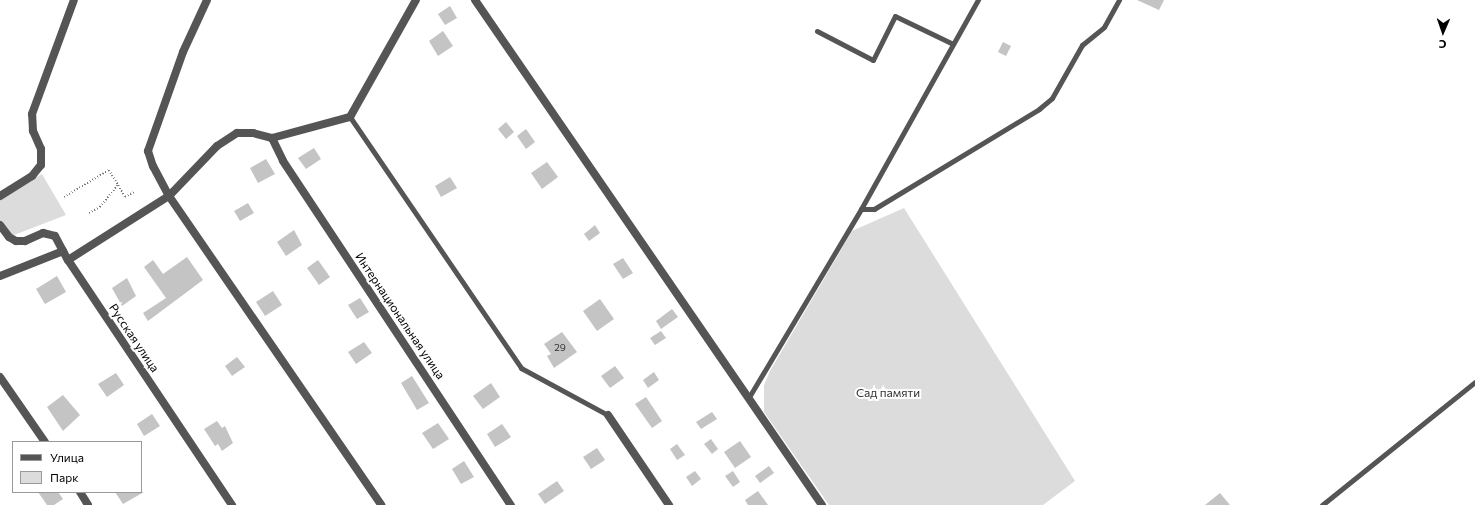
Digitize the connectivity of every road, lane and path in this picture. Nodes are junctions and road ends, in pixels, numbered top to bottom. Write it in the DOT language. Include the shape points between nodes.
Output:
graph roads {
  1 [pos="74,0"];
  2 [pos="207,0"];
  3 [pos="416,0"];
  4 [pos="475,0"];
  5 [pos="978,0"];
  6 [pos="1119,0"];
  7 [pos="816,31"];
  8 [pos="953,44"];
  9 [pos="350,117"];
  10 [pos="272,138"];
  11 [pos="118,185"];
  12 [pos="134,192"];
  13 [pos="0,196"];
  14 [pos="169,196"];
  15 [pos="64,197"];
  16 [pos="861,209"];
  17 [pos="89,213"];
  18 [pos="0,225"];
  19 [pos="63,251"];
  20 [pos="68,260"];
  21 [pos="0,276"];
  22 [pos="0,377"];
  23 [pos="1475,382"];
  24 [pos="749,397"];
  25 [pos="608,415"];
  26 [pos="44,441"];
  27 [pos="81,493"];
  28 [pos="88,505"];
  29 [pos="232,505"];
  30 [pos="381,505"];
  31 [pos="511,505"];
  32 [pos="669,505"];
  33 [pos="822,505"];
  34 [pos="1322,505"];
  1 -- 13 [label="street" via="32,114 33,131 41,149 41,164 37,172"];
  2 -- 14 [label="street" via="183,52 149,147 153,166"];
  3 -- 9 [label="street"];
  4 -- 24 [label="street"];
  5 -- 8 [label="lane"];
  6 -- 16 [label="lane" via="1104,27 1082,45 1052,98 1040,109 874,209"];
  7 -- 8 [label="lane" via="872,60 895,16"];
  8 -- 16 [label="lane"];
  9 -- 10 [label="street"];
  9 -- 25 [label="lane" via="521,368"];
  10 -- 14 [label="street" via="253,133 237,133 217,146"];
  10 -- 31 [label="street, Интернациональная улица" via="283,161"];
  11 -- 12 [label="path" via="124,197"];
  11 -- 15 [label="path" via="109,170"];
  11 -- 17 [label="path" via="100,207"];
  14 -- 20 [label="street"];
  14 -- 30 [label="street"];
  16 -- 24 [label="lane"];
  18 -- 19 [label="street, Русская улица" via="9,237 16,241 25,241 49,233 55,236"];
  19 -- 20 [label="street, Русская улица"];
  19 -- 21 [label="street"];
  20 -- 29 [label="street, Русская улица"];
  22 -- 26 [label="street"];
  23 -- 34 [label="lane"];
  24 -- 33 [label="street"];
  25 -- 32 [label="street"];
  27 -- 28 [label="street"];
}
